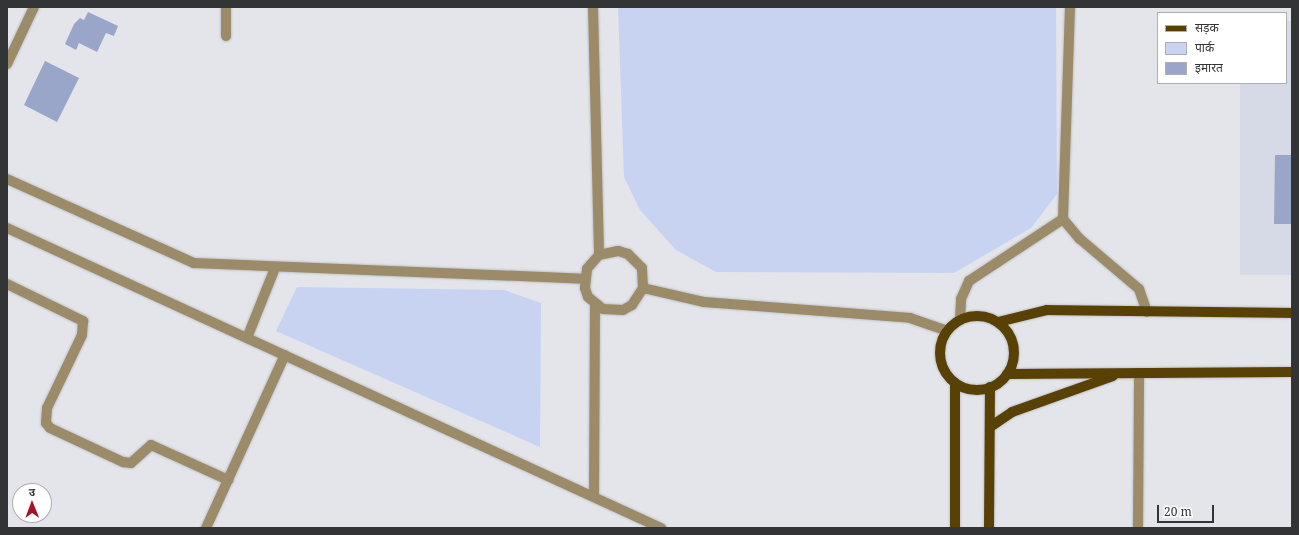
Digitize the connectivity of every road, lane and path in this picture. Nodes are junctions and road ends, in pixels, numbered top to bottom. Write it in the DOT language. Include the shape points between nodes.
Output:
graph roads {
  1 [pos="34,7"];
  2 [pos="226,7"];
  3 [pos="593,7"];
  4 [pos="1070,7"];
  5 [pos="226,36"];
  6 [pos="7,64"];
  7 [pos="7,179"];
  8 [pos="1063,219"];
  9 [pos="8,232"];
  10 [pos="599,255"];
  11 [pos="275,268"];
  12 [pos="584,278"];
  13 [pos="7,284"];
  14 [pos="643,288"];
  15 [pos="595,304"];
  16 [pos="1147,312"];
  17 [pos="1292,313"];
  18 [pos="960,320"];
  19 [pos="998,322"];
  20 [pos="947,331"];
  21 [pos="247,338"];
  22 [pos="285,355"];
  23 [pos="1292,372"];
  24 [pos="1122,373"];
  25 [pos="1139,373"];
  26 [pos="1007,374"];
  27 [pos="955,383"];
  28 [pos="990,387"];
  29 [pos="990,427"];
  30 [pos="228,480"];
  31 [pos="594,496"];
  32 [pos="206,528"];
  33 [pos="662,528"];
  34 [pos="955,528"];
  35 [pos="989,528"];
  36 [pos="1138,528"];
  1 -- 6 [label="street"];
  2 -- 5 [label="street"];
  3 -- 10 [label="street"];
  4 -- 8 [label="street"];
  7 -- 11 [label="street" via="194,263"];
  8 -- 16 [label="street" via="1080,239 1139,289"];
  8 -- 18 [label="street" via="969,281 961,299"];
  9 -- 21 [label="street"];
  10 -- 12 [label="street"];
  10 -- 14 [label="street" via="618,251 636,260 642,268"];
  11 -- 12 [label="street"];
  11 -- 21 [label="street"];
  12 -- 15 [label="street" via="586,292"];
  13 -- 30 [label="street" via="83,321 82,335 47,408 46,423 50,428 123,462 131,462 152,445"];
  14 -- 15 [label="street" via="635,301 623,310 608,310"];
  14 -- 20 [label="street" via="704,302 910,318"];
  15 -- 31 [label="street"];
  16 -- 17 [label="main road"];
  16 -- 19 [label="main road" via="1047,310"];
  18 -- 19 [label="main road" via="979,316"];
  18 -- 20 [label="main road"];
  19 -- 26 [label="main road" via="1007,331 1014,352"];
  20 -- 27 [label="main road" via="942,341 942,364"];
  21 -- 22 [label="street"];
  22 -- 30 [label="street"];
  22 -- 31 [label="street"];
  23 -- 25 [label="main road"];
  24 -- 25 [label="main road"];
  24 -- 26 [label="main road"];
  24 -- 29 [label="main road" via="1012,412"];
  25 -- 36 [label="street"];
  26 -- 28 [label="main road"];
  27 -- 28 [label="main road" via="978,390"];
  27 -- 34 [label="main road"];
  28 -- 29 [label="main road"];
  29 -- 35 [label="main road"];
  30 -- 32 [label="street"];
  31 -- 33 [label="street"];
}
